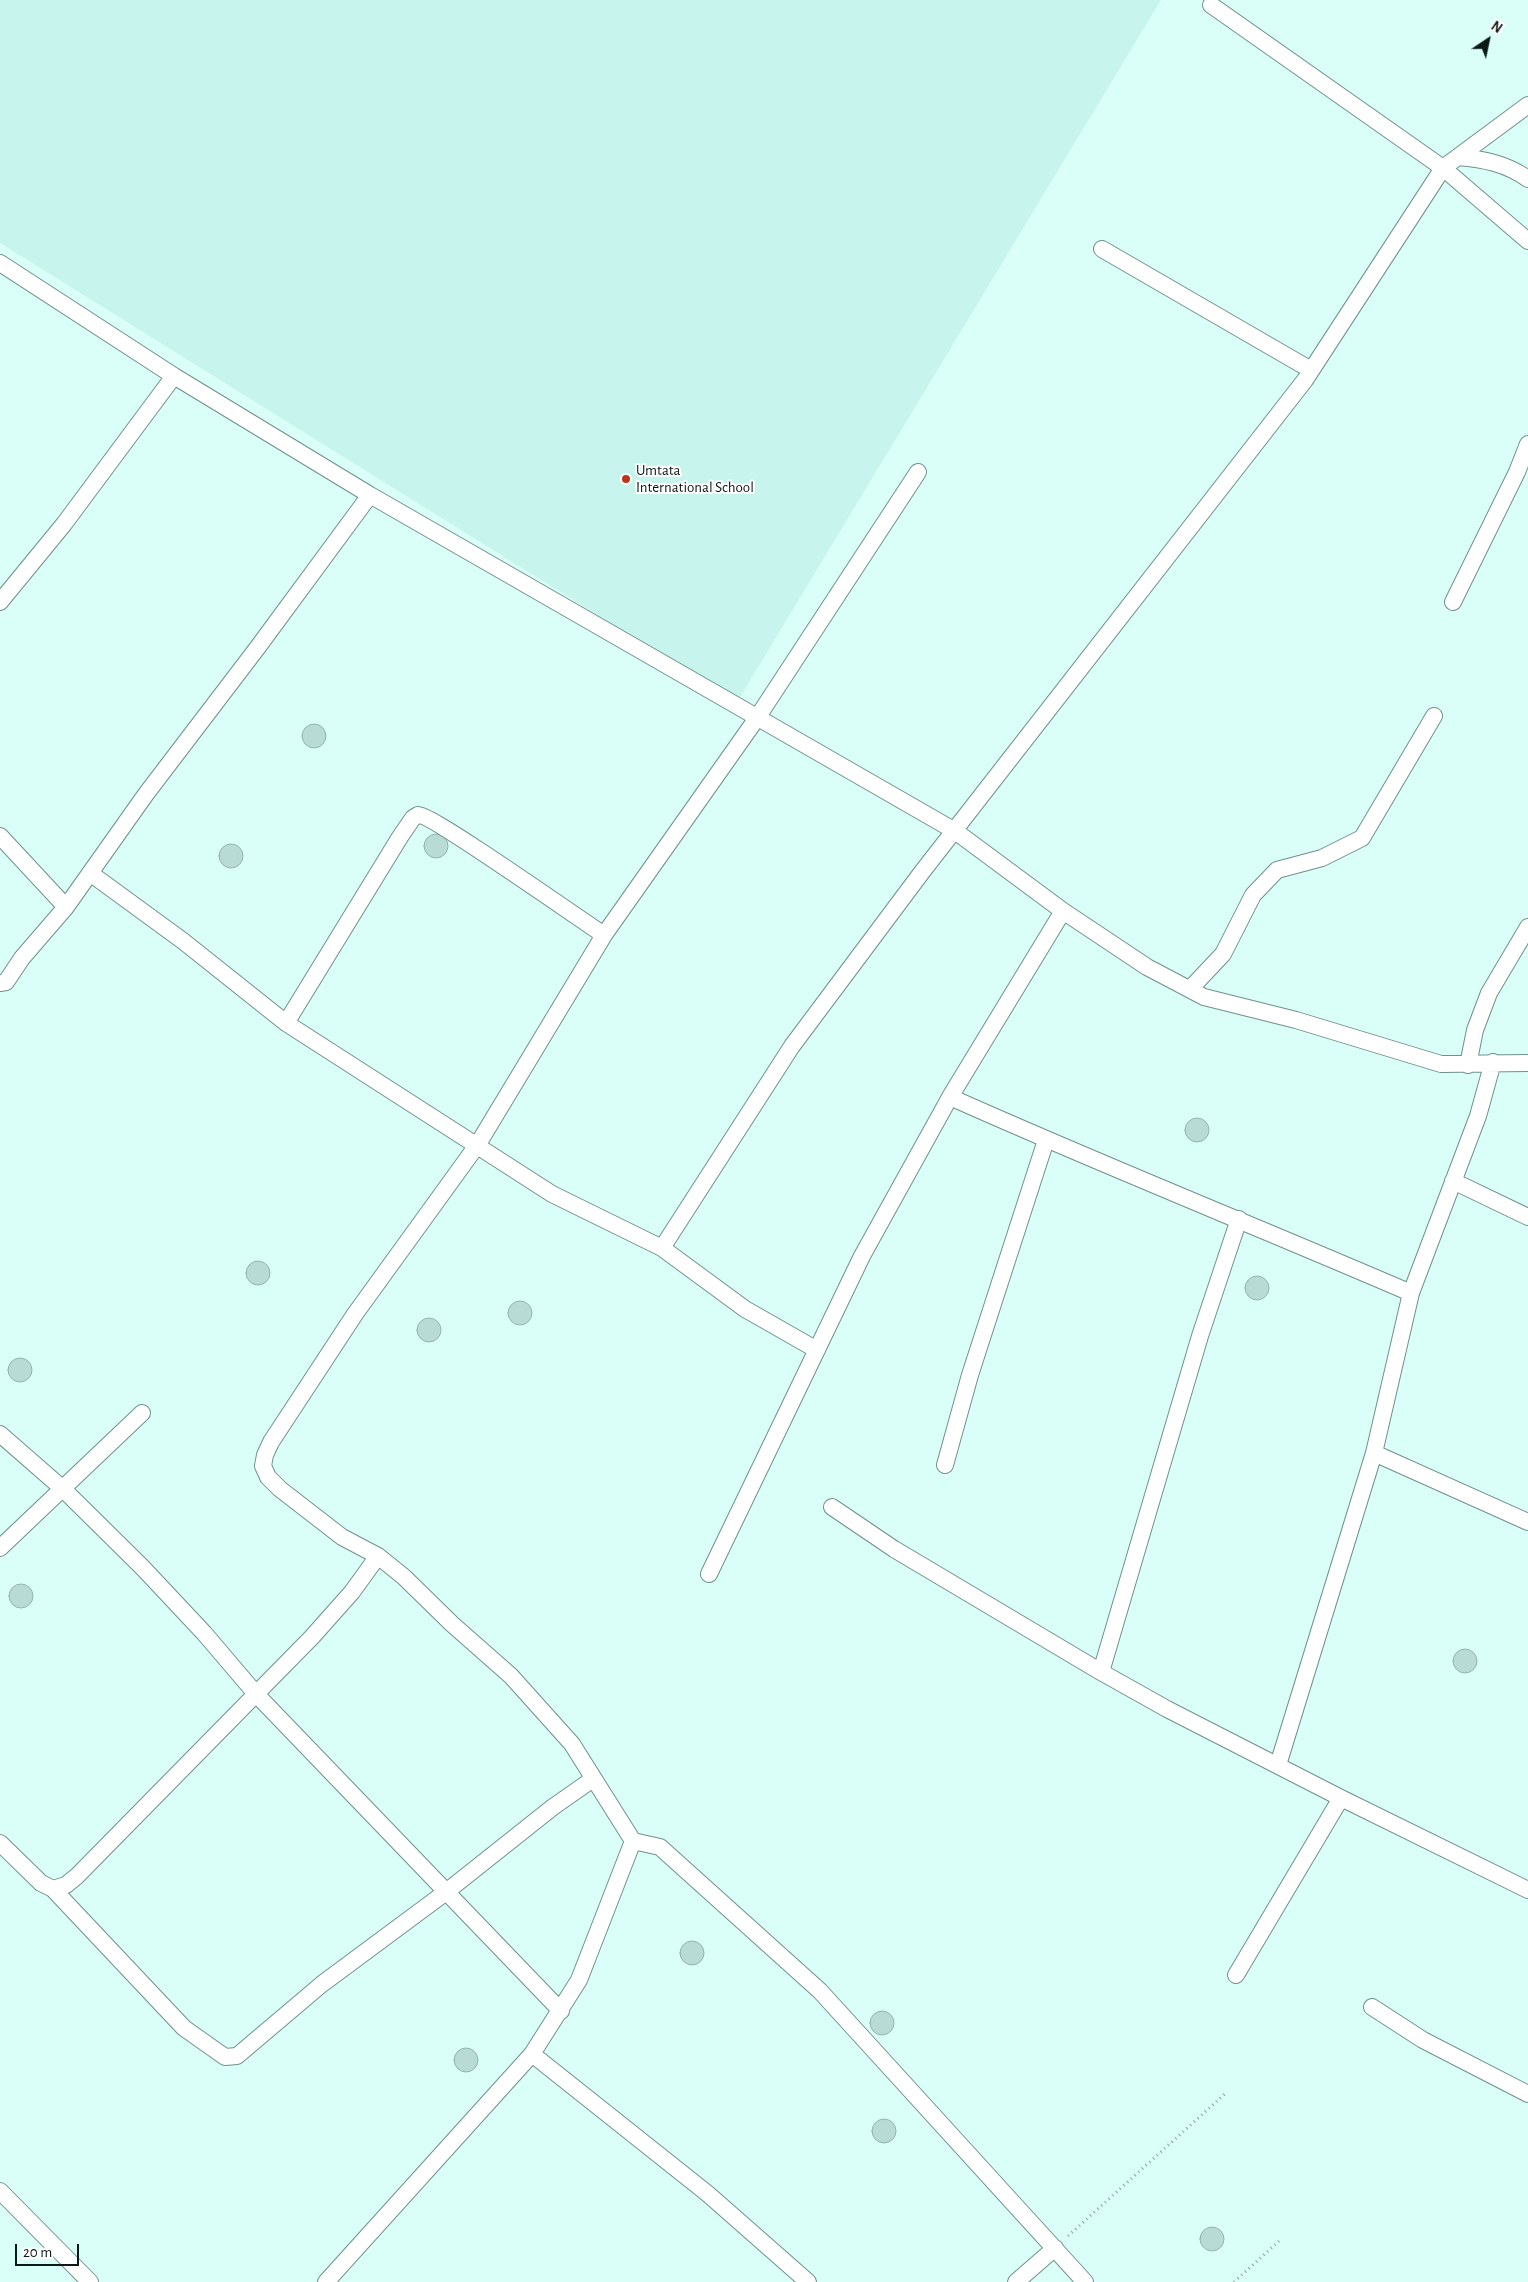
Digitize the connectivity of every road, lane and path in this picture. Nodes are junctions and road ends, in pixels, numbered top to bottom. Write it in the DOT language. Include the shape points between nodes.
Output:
graph roads {
  1 [pos="1211,5"];
  2 [pos="1528,105"];
  3 [pos="1458,157"];
  4 [pos="1443,168"];
  5 [pos="1528,179"];
  6 [pos="1528,241"];
  7 [pos="1102,249"];
  8 [pos="0,263"];
  9 [pos="1311,370"];
  10 [pos="174,376"];
  11 [pos="1528,444"];
  12 [pos="918,472"];
  13 [pos="370,495"];
  14 [pos="0,602"];
  15 [pos="1453,602"];
  16 [pos="1434,716"];
  17 [pos="757,718"];
  18 [pos="955,831"];
  19 [pos="0,836"];
  20 [pos="90,873"];
  21 [pos="66,907"];
  22 [pos="1063,911"];
  23 [pos="1528,927"];
  24 [pos="604,935"];
  25 [pos="0,984"];
  26 [pos="1190,989"];
  27 [pos="286,1023"];
  28 [pos="1493,1062"];
  29 [pos="1528,1063"];
  30 [pos="1468,1065"];
  31 [pos="950,1097"];
  32 [pos="1046,1140"];
  33 [pos="478,1144"];
  34 [pos="1453,1181"];
  35 [pos="1528,1217"];
  36 [pos="1239,1219"];
  37 [pos="662,1248"];
  38 [pos="1411,1293"];
  39 [pos="817,1350"];
  40 [pos="142,1413"];
  41 [pos="0,1434"];
  42 [pos="1374,1453"];
  43 [pos="945,1465"];
  44 [pos="63,1489"];
  45 [pos="832,1507"];
  46 [pos="1528,1522"];
  47 [pos="0,1548"];
  48 [pos="378,1556"];
  49 [pos="709,1574"];
  50 [pos="1101,1672"];
  51 [pos="256,1694"];
  52 [pos="1278,1765"];
  53 [pos="593,1779"];
  54 [pos="1341,1798"];
  55 [pos="633,1841"];
  56 [pos="0,1843"];
  57 [pos="54,1889"];
  58 [pos="1528,1890"];
  59 [pos="446,1892"];
  60 [pos="1236,1975"];
  61 [pos="1372,2007"];
  62 [pos="561,2010"];
  63 [pos="532,2054"];
  64 [pos="1227,2092"];
  65 [pos="1528,2094"];
  66 [pos="0,2191"];
  67 [pos="1279,2241"];
  68 [pos="1055,2248"];
  69 [pos="90,2282"];
  70 [pos="326,2282"];
  71 [pos="808,2282"];
  72 [pos="1016,2282"];
  73 [pos="1085,2282"];
  74 [pos="1234,2282"];
  1 -- 4 [label="street"];
  2 -- 3 [label="street"];
  3 -- 4 [label="street"];
  3 -- 5 [label="street" via="1500,164"];
  4 -- 6 [label="street"];
  4 -- 9 [label="street"];
  7 -- 9 [label="street"];
  8 -- 10 [label="street"];
  9 -- 18 [label="street"];
  10 -- 13 [label="street"];
  10 -- 14 [label="street" via="64,524"];
  11 -- 15 [label="street"];
  12 -- 17 [label="street"];
  13 -- 17 [label="street"];
  13 -- 20 [label="street"];
  16 -- 26 [label="street" via="1362,838 1322,858 1277,870 1253,895 1223,954"];
  17 -- 18 [label="street"];
  17 -- 24 [label="street"];
  18 -- 22 [label="street"];
  18 -- 37 [label="street" via="792,1046"];
  19 -- 21 [label="street"];
  20 -- 21 [label="street"];
  20 -- 27 [label="street" via="183,941"];
  21 -- 25 [label="street" via="6,982"];
  22 -- 26 [label="street" via="1148,967"];
  22 -- 31 [label="street"];
  23 -- 30 [label="street" via="1489,993 1475,1030"];
  24 -- 27 [label="street" via="474,846 428,817 418,815 400,837"];
  24 -- 33 [label="street"];
  26 -- 30 [label="street" via="1204,997 1296,1020 1441,1064"];
  27 -- 33 [label="street"];
  28 -- 29 [label="street"];
  28 -- 30 [label="street"];
  28 -- 34 [label="street" via="1478,1116"];
  31 -- 32 [label="street"];
  31 -- 39 [label="street" via="862,1256"];
  32 -- 36 [label="street"];
  32 -- 43 [label="street" via="970,1375"];
  33 -- 37 [label="street" via="552,1194"];
  33 -- 48 [label="street" via="355,1314 265,1455 263,1466 280,1490 342,1537"];
  34 -- 35 [label="street"];
  34 -- 38 [label="street"];
  36 -- 38 [label="street"];
  36 -- 50 [label="street" via="1200,1336"];
  37 -- 39 [label="street" via="745,1309"];
  38 -- 42 [label="street"];
  39 -- 49 [label="street"];
  40 -- 44 [label="street"];
  41 -- 44 [label="street"];
  42 -- 46 [label="street"];
  42 -- 52 [label="street"];
  44 -- 47 [label="street"];
  44 -- 51 [label="street" via="204,1633"];
  45 -- 50 [label="street" via="894,1549"];
  48 -- 51 [label="street" via="352,1592"];
  48 -- 53 [label="street" via="511,1676 572,1744"];
  50 -- 52 [label="street"];
  51 -- 57 [label="street" via="83,1869 66,1885"];
  51 -- 59 [label="street"];
  52 -- 54 [label="street"];
  53 -- 55 [label="street"];
  53 -- 59 [label="street"];
  54 -- 58 [label="street"];
  54 -- 60 [label="street"];
  55 -- 62 [label="street" via="579,1980"];
  55 -- 68 [label="street" via="660,1847 820,1991"];
  56 -- 57 [label="street" via="41,1883"];
  57 -- 59 [label="street" via="184,2028 225,2057 237,2056 322,1984"];
  59 -- 62 [label="street"];
  61 -- 65 [label="street" via="1423,2040"];
  62 -- 63 [label="street"];
  63 -- 70 [label="street"];
  63 -- 71 [label="street" via="708,2194"];
  64 -- 68 [label="path"];
  66 -- 69 [label="street"];
  67 -- 74 [label="path"];
  68 -- 72 [label="street"];
  68 -- 73 [label="street"];
}
